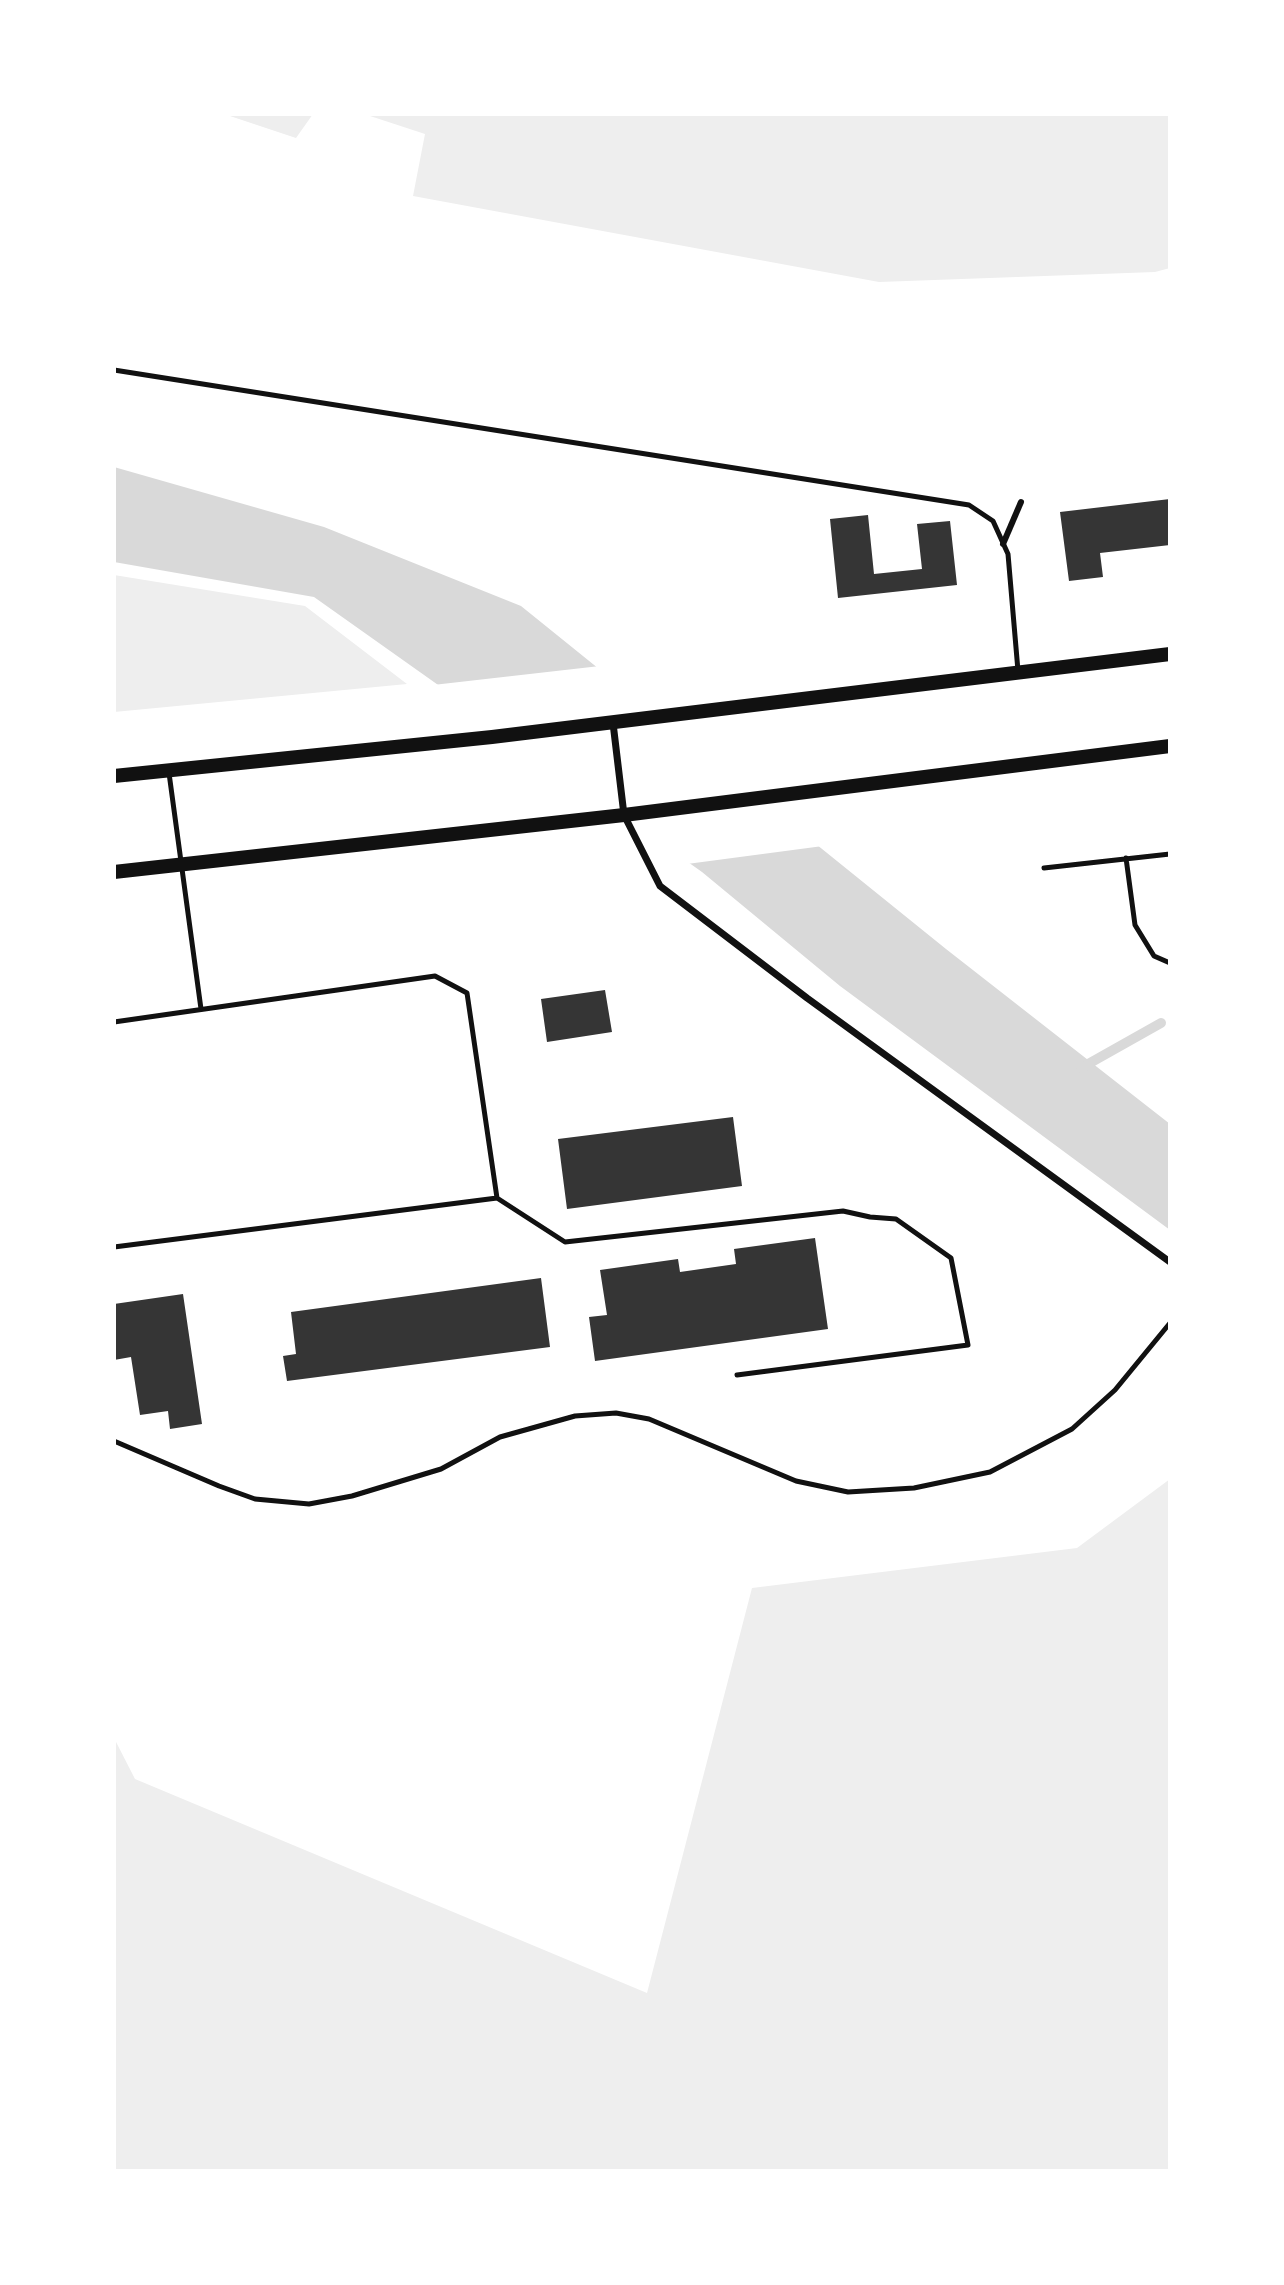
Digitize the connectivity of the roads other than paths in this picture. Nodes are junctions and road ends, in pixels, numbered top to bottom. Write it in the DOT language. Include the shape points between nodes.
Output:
graph roads {
  1 [pos="114,370"];
  2 [pos="1021,502"];
  3 [pos="1003,544"];
  4 [pos="1170,654"];
  5 [pos="1018,674"];
  6 [pos="613,723"];
  7 [pos="1170,746"];
  8 [pos="169,771"];
  9 [pos="114,776"];
  10 [pos="624,815"];
  11 [pos="1170,853"];
  12 [pos="1126,858"];
  13 [pos="182,865"];
  14 [pos="1044,868"];
  15 [pos="114,873"];
  16 [pos="1170,963"];
  17 [pos="201,1009"];
  18 [pos="114,1023"];
  19 [pos="497,1198"];
  20 [pos="114,1247"];
  21 [pos="1170,1262"];
  22 [pos="1170,1323"];
  23 [pos="737,1375"];
  24 [pos="114,1441"];
  1 -- 3 [label="lane" via="969,505 993,521"];
  2 -- 3 [label="street"];
  3 -- 5 [label="lane" via="1008,554"];
  4 -- 5 [label="main road"];
  5 -- 6 [label="main road"];
  6 -- 8 [label="main road"];
  6 -- 10 [label="street"];
  7 -- 10 [label="main road"];
  8 -- 9 [label="main road"];
  8 -- 13 [label="lane"];
  10 -- 13 [label="main road"];
  10 -- 21 [label="street" via="660,886"];
  11 -- 12 [label="lane"];
  12 -- 14 [label="lane"];
  12 -- 16 [label="lane" via="1136,925 1154,956"];
  13 -- 15 [label="main road"];
  13 -- 17 [label="lane"];
  17 -- 18 [label="lane"];
  17 -- 19 [label="lane" via="435,976 467,993"];
  19 -- 20 [label="lane"];
  19 -- 23 [label="lane" via="565,1242 843,1210 896,1219 951,1258 968,1345"];
  22 -- 24 [label="lane" via="1115,1390 1072,1429 990,1472 914,1488 848,1492 796,1480 649,1419 616,1413 575,1416 500,1437 441,1469 309,1504 255,1499"];
}
